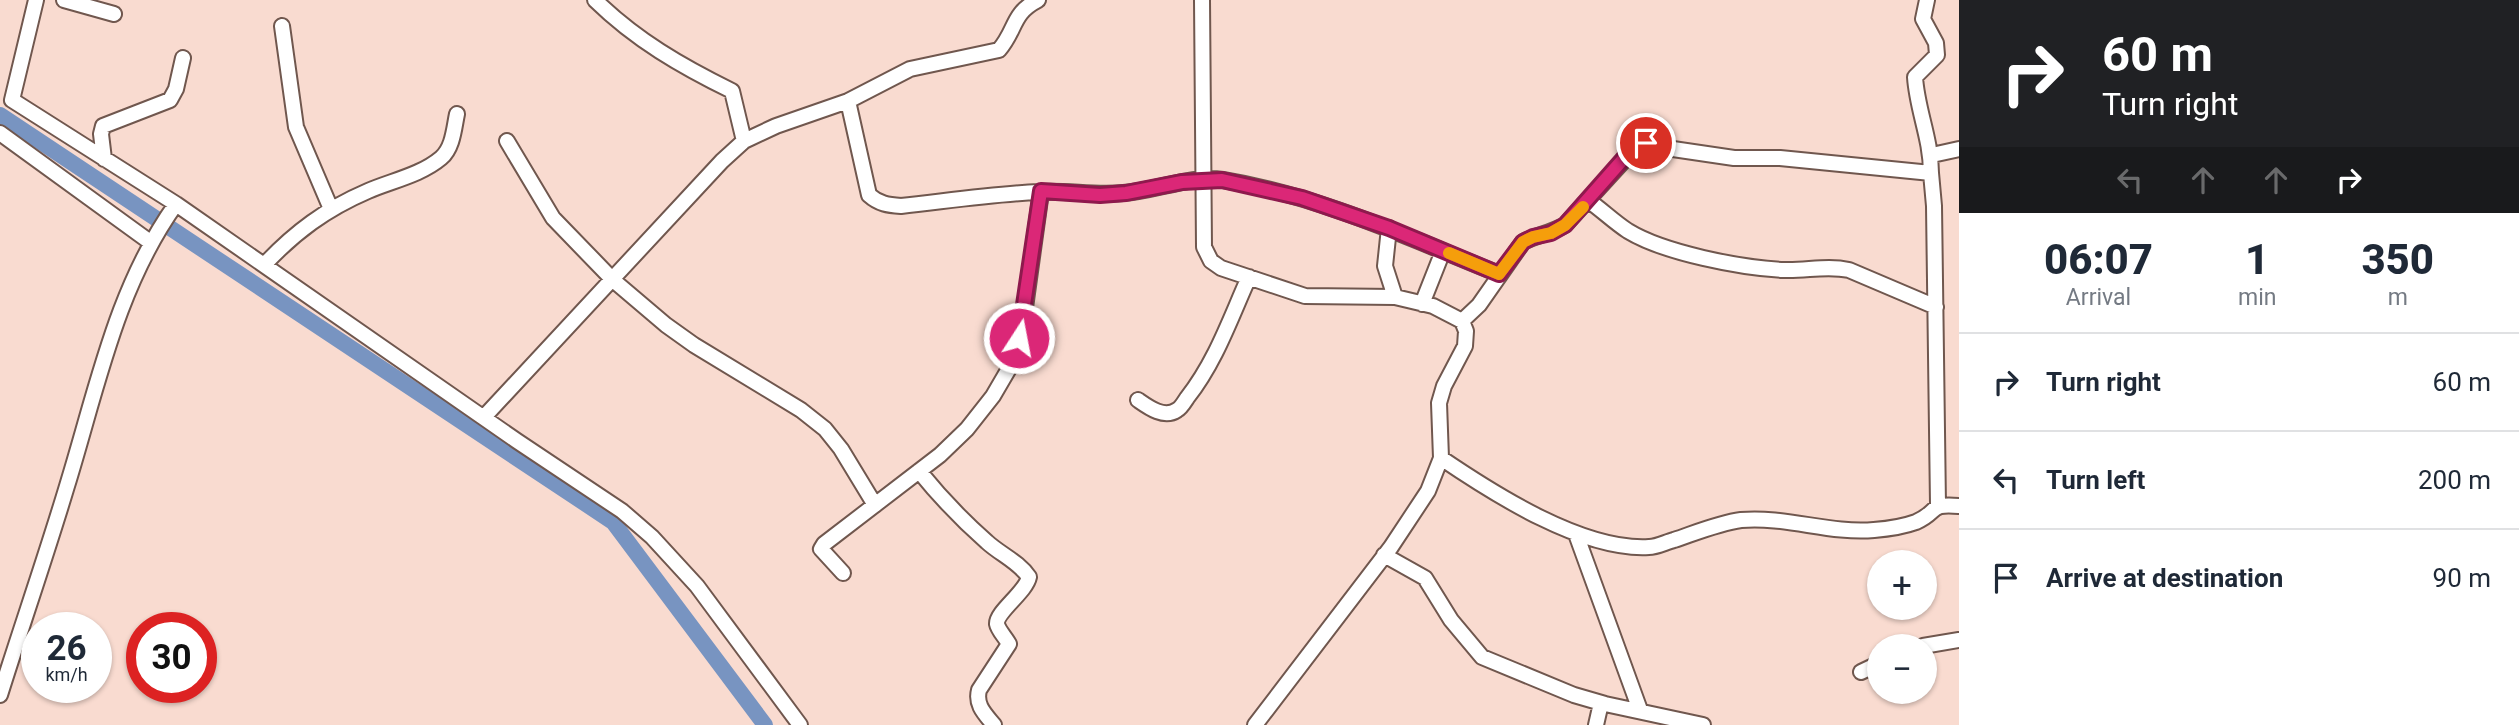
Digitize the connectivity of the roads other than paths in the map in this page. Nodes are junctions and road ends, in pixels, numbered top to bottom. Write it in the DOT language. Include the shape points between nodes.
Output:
graph roads {
  1 [pos="36,0"];
  2 [pos="64,0"];
  3 [pos="595,0"];
  4 [pos="1038,0"];
  5 [pos="1202,0"];
  6 [pos="1927,0"];
  7 [pos="114,14"];
  8 [pos="282,26"];
  9 [pos="183,58"];
  10 [pos="848,101"];
  11 [pos="457,114"];
  12 [pos="0,133"];
  13 [pos="507,141"];
  14 [pos="744,141"];
  15 [pos="1959,149"];
  16 [pos="1932,155"];
  17 [pos="104,159"];
  18 [pos="1931,173"];
  19 [pos="1205,179"];
  20 [pos="1041,191"];
  21 [pos="1589,201"];
  22 [pos="173,208"];
  23 [pos="331,209"];
  24 [pos="1389,228"];
  25 [pos="153,237"];
  26 [pos="1443,251"];
  27 [pos="264,265"];
  28 [pos="1499,274"];
  29 [pos="1249,277"];
  30 [pos="612,280"];
  31 [pos="1395,297"];
  32 [pos="1422,304"];
  33 [pos="1936,307"];
  34 [pos="1462,321"];
  35 [pos="1138,400"];
  36 [pos="484,417"];
  37 [pos="1441,458"];
  38 [pos="919,471"];
  39 [pos="875,505"];
  40 [pos="1938,505"];
  41 [pos="1959,506"];
  42 [pos="1576,534"];
  43 [pos="1384,555"];
  44 [pos="843,573"];
  45 [pos="1959,640"];
  46 [pos="1937,644"];
  47 [pos="1867,669"];
  48 [pos="1861,672"];
  49 [pos="0,695"];
  50 [pos="1601,703"];
  51 [pos="1640,710"];
  52 [pos="800,725"];
  53 [pos="994,725"];
  54 [pos="1255,725"];
  55 [pos="1596,725"];
  56 [pos="1703,725"];
  1 -- 17 [label="street" via="12,100"];
  2 -- 7 [label="street"];
  3 -- 14 [label="street" via="648,46 732,91"];
  4 -- 10 [label="street" via="1018,15 999,50 910,69"];
  5 -- 19 [label="street"];
  6 -- 16 [label="street" via="1923,19 1937,55 1915,76"];
  8 -- 23 [label="street" via="296,127"];
  9 -- 17 [label="street" via="170,100 103,126"];
  10 -- 14 [label="street"];
  10 -- 20 [label="street" via="869,195 877,202 901,206"];
  11 -- 23 [label="street" via="452,141 443,156 428,167"];
  12 -- 25 [label="street"];
  13 -- 30 [label="street" via="553,218"];
  14 -- 30 [label="street"];
  15 -- 16 [label="street"];
  16 -- 18 [label="street"];
  17 -- 22 [label="street"];
  18 -- 21 [label="street" via="1734,158 1639,144"];
  18 -- 33 [label="street"];
  19 -- 20 [label="street" via="1100,195"];
  19 -- 24 [label="street" via="1302,198"];
  19 -- 29 [label="street" via="1204,247 1221,268"];
  20 -- 38 [label="street" via="1014,360 967,429"];
  21 -- 28 [label="street" via="1565,225 1523,242"];
  21 -- 33 [label="street" via="1628,231 1658,246 1774,269 1849,270"];
  22 -- 25 [label="street"];
  22 -- 27 [label="street"];
  23 -- 27 [label="street" via="305,226"];
  24 -- 26 [label="street"];
  24 -- 31 [label="street" via="1385,266"];
  25 -- 49 [label="street" via="119,311"];
  26 -- 28 [label="street"];
  26 -- 32 [label="street"];
  27 -- 36 [label="street"];
  28 -- 34 [label="street"];
  29 -- 31 [label="street" via="1305,296"];
  29 -- 35 [label="street" via="1221,345 1177,410 1155,412"];
  30 -- 36 [label="street"];
  30 -- 39 [label="street" via="694,345 825,429"];
  31 -- 32 [label="street"];
  32 -- 34 [label="street"];
  33 -- 40 [label="street"];
  34 -- 37 [label="street" via="1465,346 1439,403"];
  36 -- 52 [label="street" via="622,511 652,537 697,586"];
  37 -- 42 [label="street"];
  37 -- 43 [label="street" via="1428,491"];
  38 -- 39 [label="street"];
  38 -- 53 [label="street" via="966,524 1029,577 998,618 1009,644 977,698"];
  39 -- 44 [label="street" via="821,549"];
  40 -- 41 [label="street"];
  40 -- 42 [label="street" via="1917,522 1874,530 1739,520 1651,548 1612,545"];
  42 -- 51 [label="street"];
  43 -- 50 [label="street" via="1425,578 1482,657"];
  43 -- 54 [label="street"];
  45 -- 46 [label="street"];
  47 -- 48 [label="street"];
  50 -- 51 [label="street"];
  50 -- 55 [label="street"];
  51 -- 56 [label="street"];
}
